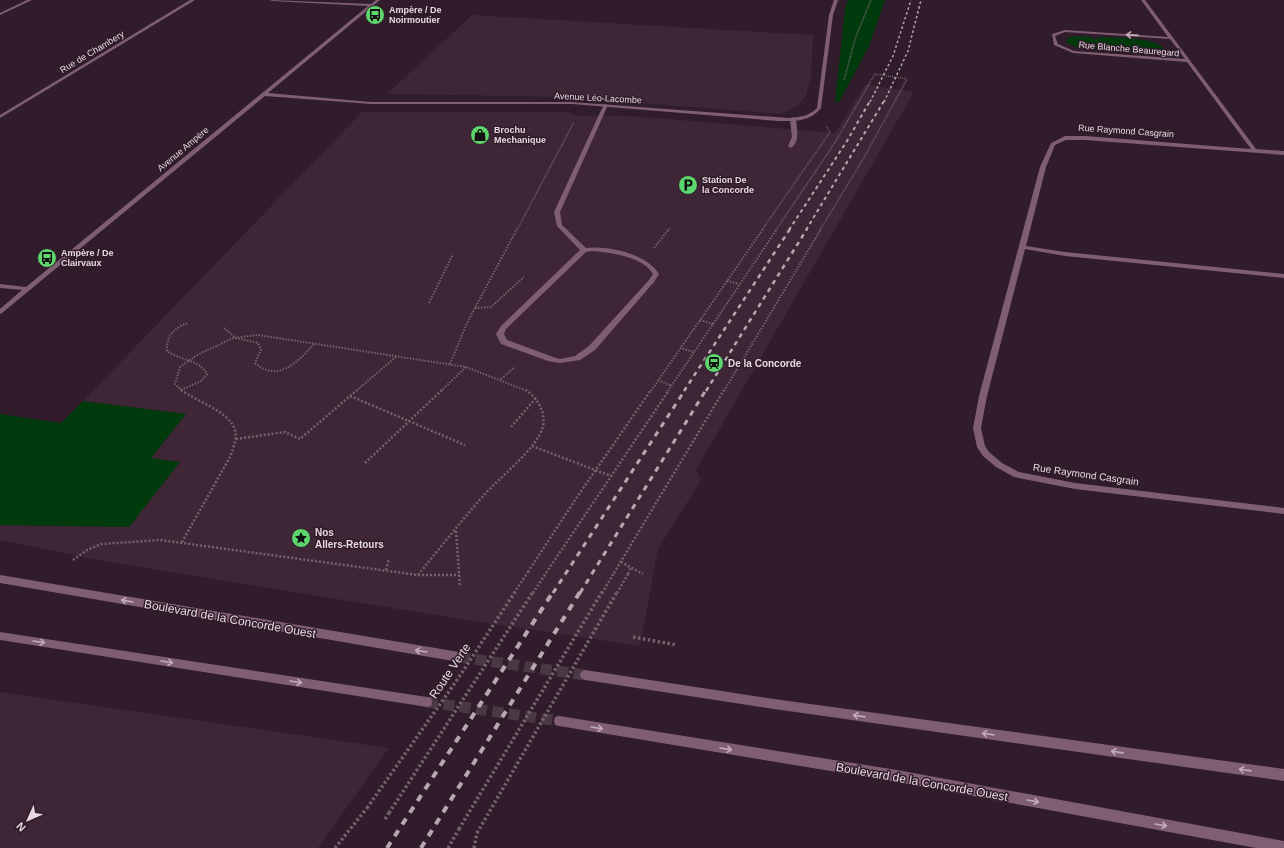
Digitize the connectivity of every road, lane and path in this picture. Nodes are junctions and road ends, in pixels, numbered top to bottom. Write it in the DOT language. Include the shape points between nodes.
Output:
graph roads {
  1 [pos="30,0"];
  2 [pos="193,0"];
  3 [pos="272,0"];
  4 [pos="378,0"];
  5 [pos="836,0"];
  6 [pos="871,0"];
  7 [pos="1143,0"];
  8 [pos="371,5"];
  9 [pos="0,14"];
  10 [pos="858,31"];
  11 [pos="1171,38"];
  12 [pos="1188,61"];
  13 [pos="264,94"];
  14 [pos="606,105"];
  15 [pos="0,117"];
  16 [pos="793,119"];
  17 [pos="574,121"];
  18 [pos="826,126"];
  19 [pos="791,146"];
  20 [pos="1255,151"];
  21 [pos="1284,153"];
  22 [pos="670,228"];
  23 [pos="1022,247"];
  24 [pos="584,250"];
  25 [pos="649,253"];
  26 [pos="453,254"];
  27 [pos="526,276"];
  28 [pos="1284,276"];
  29 [pos="727,281"];
  30 [pos="739,284"];
  31 [pos="0,286"];
  32 [pos="27,289"];
  33 [pos="429,303"];
  34 [pos="475,308"];
  35 [pos="0,312"];
  36 [pos="700,320"];
  37 [pos="188,323"];
  38 [pos="714,324"];
  39 [pos="224,328"];
  40 [pos="233,338"];
  41 [pos="314,344"];
  42 [pos="680,348"];
  43 [pos="694,352"];
  44 [pos="397,356"];
  45 [pos="186,362"];
  46 [pos="450,364"];
  47 [pos="466,367"];
  48 [pos="513,368"];
  49 [pos="501,379"];
  50 [pos="658,380"];
  51 [pos="672,386"];
  52 [pos="181,390"];
  53 [pos="350,396"];
  54 [pos="536,398"];
  55 [pos="408,421"];
  56 [pos="511,427"];
  57 [pos="236,439"];
  58 [pos="465,445"];
  59 [pos="532,446"];
  60 [pos="365,463"];
  61 [pos="597,470"];
  62 [pos="611,476"];
  63 [pos="1284,511"];
  64 [pos="456,531"];
  65 [pos="182,542"];
  66 [pos="389,559"];
  67 [pos="72,560"];
  68 [pos="621,562"];
  69 [pos="631,567"];
  70 [pos="386,570"];
  71 [pos="643,574"];
  72 [pos="418,575"];
  73 [pos="459,575"];
  74 [pos="0,579"];
  75 [pos="460,587"];
  76 [pos="0,636"];
  77 [pos="633,637"];
  78 [pos="678,645"];
  79 [pos="459,657"];
  80 [pos="585,675"];
  81 [pos="427,702"];
  82 [pos="559,722"];
  83 [pos="1284,775"];
  84 [pos="385,819"];
  85 [pos="1284,847"];
  86 [pos="334,848"];
  87 [pos="448,848"];
  88 [pos="474,848"];
  1 -- 9 [label="street"];
  2 -- 15 [label="street, Rue de Chambery"];
  3 -- 8 [label="street"];
  4 -- 8 [label="street, Avenue Ampère"];
  5 -- 16 [label="street, Avenue Léo-Lacombe" via="832,11 819,108 808,116"];
  6 -- 10 [label="path"];
  7 -- 11 [label="street, Rue Blanche Beauregard"];
  8 -- 13 [label="street, Avenue Ampère"];
  11 -- 12 [label="street, Rue Blanche Beauregard"];
  11 -- 12 [label="street, Rue Blanche Beauregard, one-way" via="1069,31 1053,35 1056,45 1073,52"];
  12 -- 20 [label="street, Rue Blanche Beauregard"];
  13 -- 14 [label="street, Avenue Léo-Lacombe" via="371,104"];
  13 -- 32 [label="street, Avenue Ampère"];
  14 -- 16 [label="street, Avenue Léo-Lacombe"];
  14 -- 24 [label="street" via="556,212 559,225"];
  16 -- 19 [label="street" via="795,137"];
  17 -- 34 [label="path"];
  18 -- 29 [label="path, Route Verte" via="830,132"];
  20 -- 21 [label="street, Rue Raymond Casgrain"];
  20 -- 23 [label="street, Rue Raymond Casgrain" via="1085,138 1060,140 1048,151"];
  22 -- 25 [label="path"];
  23 -- 28 [label="street" via="1065,254"];
  23 -- 63 [label="street, Rue Raymond Casgrain" via="978,416 978,440 986,454 1008,471 1049,482"];
  24 -- 24 [label="street" via="503,328 500,334 504,342 560,361 577,358 592,348 655,278 653,267 643,261 604,250"];
  26 -- 33 [label="path"];
  27 -- 34 [label="path" via="491,307"];
  29 -- 30 [label="path"];
  29 -- 36 [label="path, Route Verte"];
  30 -- 38 [label="path"];
  30 -- 68 [label="path" via="834,144 876,74 907,79 865,156"];
  31 -- 32 [label="street"];
  32 -- 35 [label="street, Avenue Ampère"];
  34 -- 46 [label="path"];
  36 -- 38 [label="path"];
  36 -- 42 [label="path, Route Verte"];
  37 -- 45 [label="path" via="177,327 170,334 166,345 171,355"];
  38 -- 43 [label="path"];
  39 -- 40 [label="path"];
  40 -- 41 [label="path" via="258,335"];
  40 -- 41 [label="path" via="258,343 261,350 255,363 262,369 274,371 292,365"];
  40 -- 45 [label="path"];
  41 -- 44 [label="path"];
  42 -- 43 [label="path"];
  42 -- 50 [label="path, Route Verte"];
  43 -- 51 [label="path"];
  44 -- 46 [label="path"];
  44 -- 53 [label="path"];
  45 -- 52 [label="path" via="176,376 175,384"];
  45 -- 52 [label="path" via="200,365 206,370 206,374 201,381"];
  46 -- 47 [label="path"];
  47 -- 49 [label="path"];
  47 -- 55 [label="path"];
  48 -- 49 [label="path"];
  49 -- 54 [label="path" via="526,390"];
  50 -- 51 [label="path"];
  50 -- 61 [label="path, Route Verte"];
  51 -- 62 [label="path"];
  52 -- 57 [label="path" via="227,417 234,424"];
  53 -- 55 [label="path"];
  53 -- 57 [label="path" via="300,439 285,432"];
  54 -- 56 [label="path"];
  54 -- 59 [label="path" via="541,406 544,425"];
  55 -- 58 [label="path"];
  55 -- 60 [label="path"];
  57 -- 65 [label="path" via="230,456"];
  59 -- 61 [label="path"];
  59 -- 64 [label="path"];
  61 -- 62 [label="path"];
  61 -- 86 [label="path, Route Verte, bridge" via="457,680 367,808"];
  62 -- 84 [label="path, bridge"];
  64 -- 72 [label="path"];
  64 -- 73 [label="path"];
  65 -- 67 [label="path" via="160,540 101,544"];
  65 -- 70 [label="path"];
  66 -- 70 [label="path"];
  68 -- 69 [label="path"];
  68 -- 87 [label="path, bridge"];
  69 -- 71 [label="path"];
  69 -- 88 [label="path, bridge" via="477,833"];
  70 -- 72 [label="path"];
  72 -- 73 [label="path"];
  73 -- 75 [label="path"];
  79 -- 74 [label="street, Boulevard de la Concorde Ouest, one-way"];
  76 -- 81 [label="street, one-way"];
  77 -- 78 [label="path"];
  83 -- 80 [label="street, one-way"];
  82 -- 85 [label="street, Boulevard de la Concorde Ouest, one-way" via="897,776"];
}
